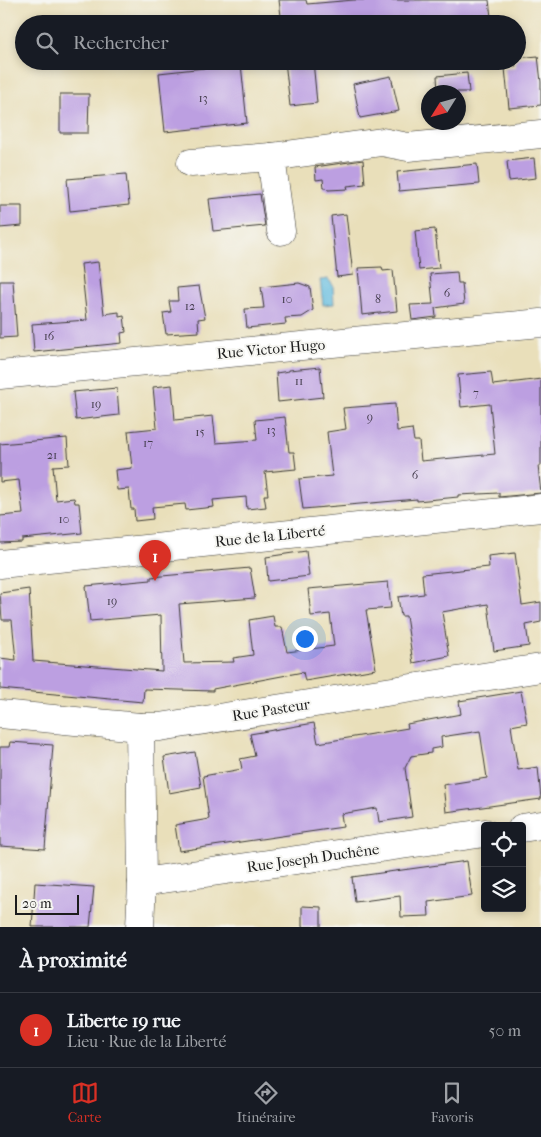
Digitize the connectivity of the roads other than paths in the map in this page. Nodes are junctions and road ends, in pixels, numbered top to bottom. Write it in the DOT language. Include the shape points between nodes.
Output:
graph roads {
  1 [pos="541,134"];
  2 [pos="272,156"];
  3 [pos="192,163"];
  4 [pos="281,231"];
  5 [pos="541,323"];
  6 [pos="0,375"];
  7 [pos="541,508"];
  8 [pos="0,564"];
  9 [pos="541,668"];
  10 [pos="0,714"];
  11 [pos="140,727"];
  12 [pos="541,825"];
  13 [pos="526,827"];
  14 [pos="481,834"];
  15 [pos="142,882"];
  16 [pos="140,927"];
  1 -- 2 [label="street" via="408,147 382,142"];
  2 -- 3 [label="street"];
  2 -- 4 [label="street"];
  5 -- 6 [label="street, Rue Victor Hugo"];
  7 -- 8 [label="street, Rue de la Liberté"];
  9 -- 11 [label="street, Rue Pasteur" via="160,727"];
  10 -- 11 [label="street, Rue Pasteur"];
  11 -- 15 [label="street"];
  12 -- 13 [label="street"];
  14 -- 15 [label="street, Rue Joseph Duchêne"];
  15 -- 16 [label="street"];
}
